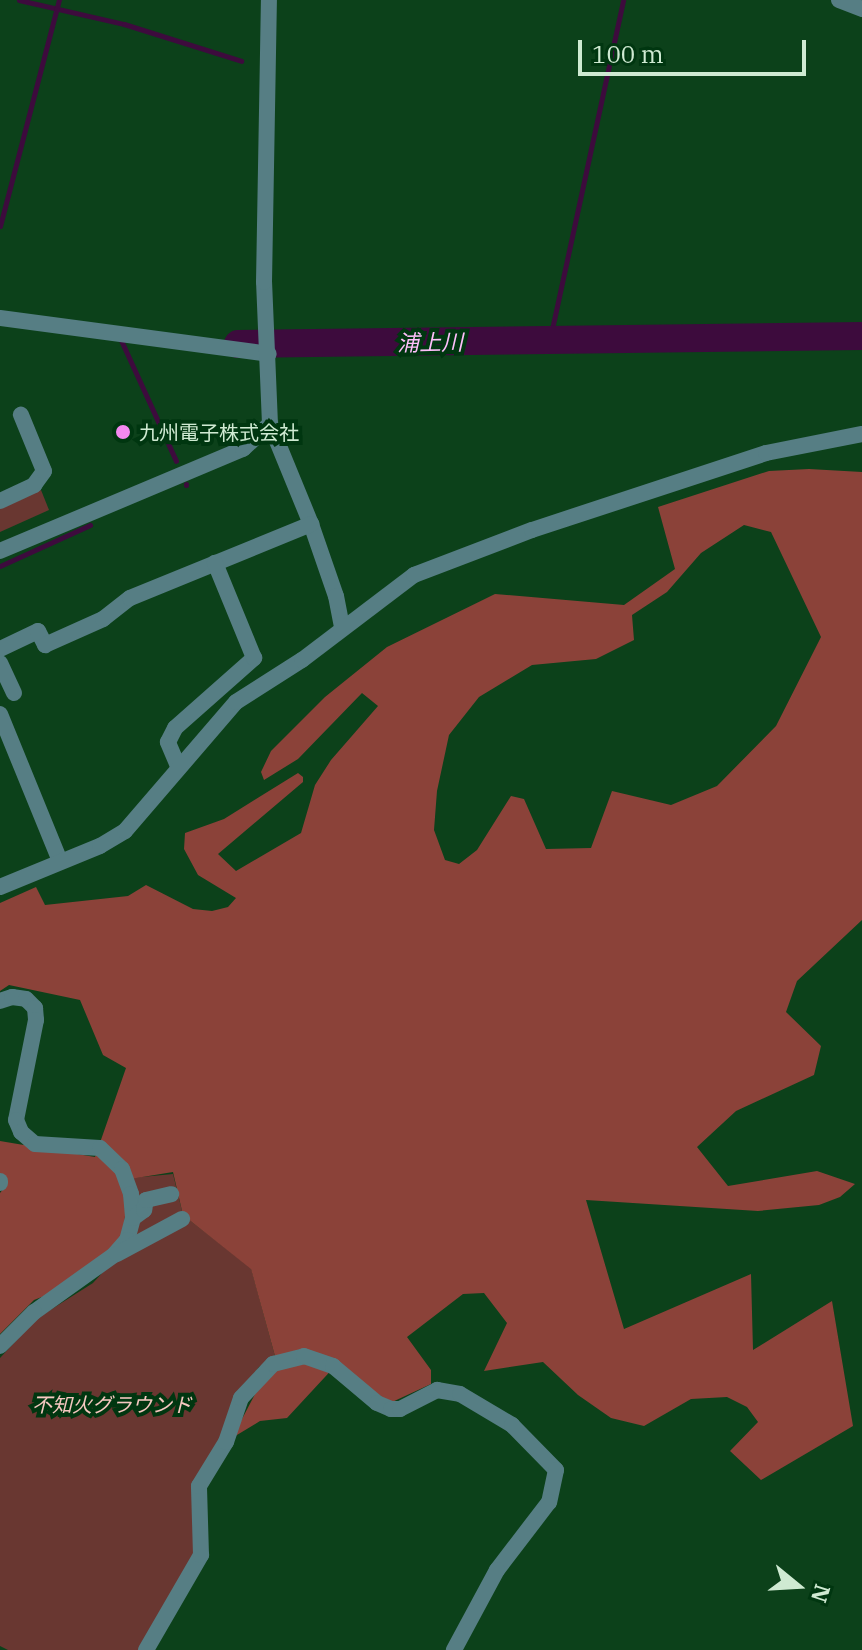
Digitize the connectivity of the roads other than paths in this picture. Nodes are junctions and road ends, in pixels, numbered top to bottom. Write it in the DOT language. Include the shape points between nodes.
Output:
graph roads {
  1 [pos="269,0"];
  2 [pos="839,0"];
  3 [pos="862,9"];
  4 [pos="0,318"];
  5 [pos="269,346"];
  6 [pos="21,415"];
  7 [pos="270,424"];
  8 [pos="862,434"];
  9 [pos="0,501"];
  10 [pos="311,524"];
  11 [pos="0,551"];
  12 [pos="215,563"];
  13 [pos="342,626"];
  14 [pos="0,649"];
  15 [pos="0,663"];
  16 [pos="14,693"];
  17 [pos="0,714"];
  18 [pos="178,766"];
  19 [pos="60,861"];
  20 [pos="0,887"];
  21 [pos="0,1001"];
  22 [pos="171,1194"];
  23 [pos="133,1218"];
  24 [pos="182,1219"];
  25 [pos="114,1255"];
  26 [pos="0,1346"];
  27 [pos="146,1650"];
  28 [pos="454,1650"];
  1 -- 5 [label="street" via="264,282"];
  2 -- 3 [label="street"];
  4 -- 5 [label="street" via="119,336"];
  5 -- 7 [label="street"];
  6 -- 9 [label="street" via="44,471 34,485"];
  7 -- 10 [label="street"];
  7 -- 11 [label="street" via="243,449"];
  8 -- 13 [label="street" via="766,453 474,551 414,575"];
  10 -- 12 [label="street"];
  10 -- 13 [label="street"];
  12 -- 14 [label="street" via="130,598 103,619 45,645 38,631"];
  12 -- 18 [label="street" via="254,658 175,728 168,742"];
  13 -- 18 [label="street" via="302,660 236,702"];
  15 -- 16 [label="street"];
  17 -- 19 [label="street"];
  18 -- 19 [label="street" via="125,831"];
  19 -- 20 [label="street"];
  21 -- 23 [label="street" via="26,999 35,1008 16,1120 21,1132 35,1144 100,1148 122,1169"];
  22 -- 23 [label="street" via="146,1200 144,1210"];
  23 -- 25 [label="street" via="127,1240"];
  24 -- 25 [label="street"];
  25 -- 26 [label="street" via="34,1312"];
  27 -- 28 [label="street" via="201,1555 199,1486 226,1442 241,1398 273,1364 304,1356 333,1366 391,1409 437,1390 460,1394 512,1425 556,1470 549,1502 497,1570"];
}
